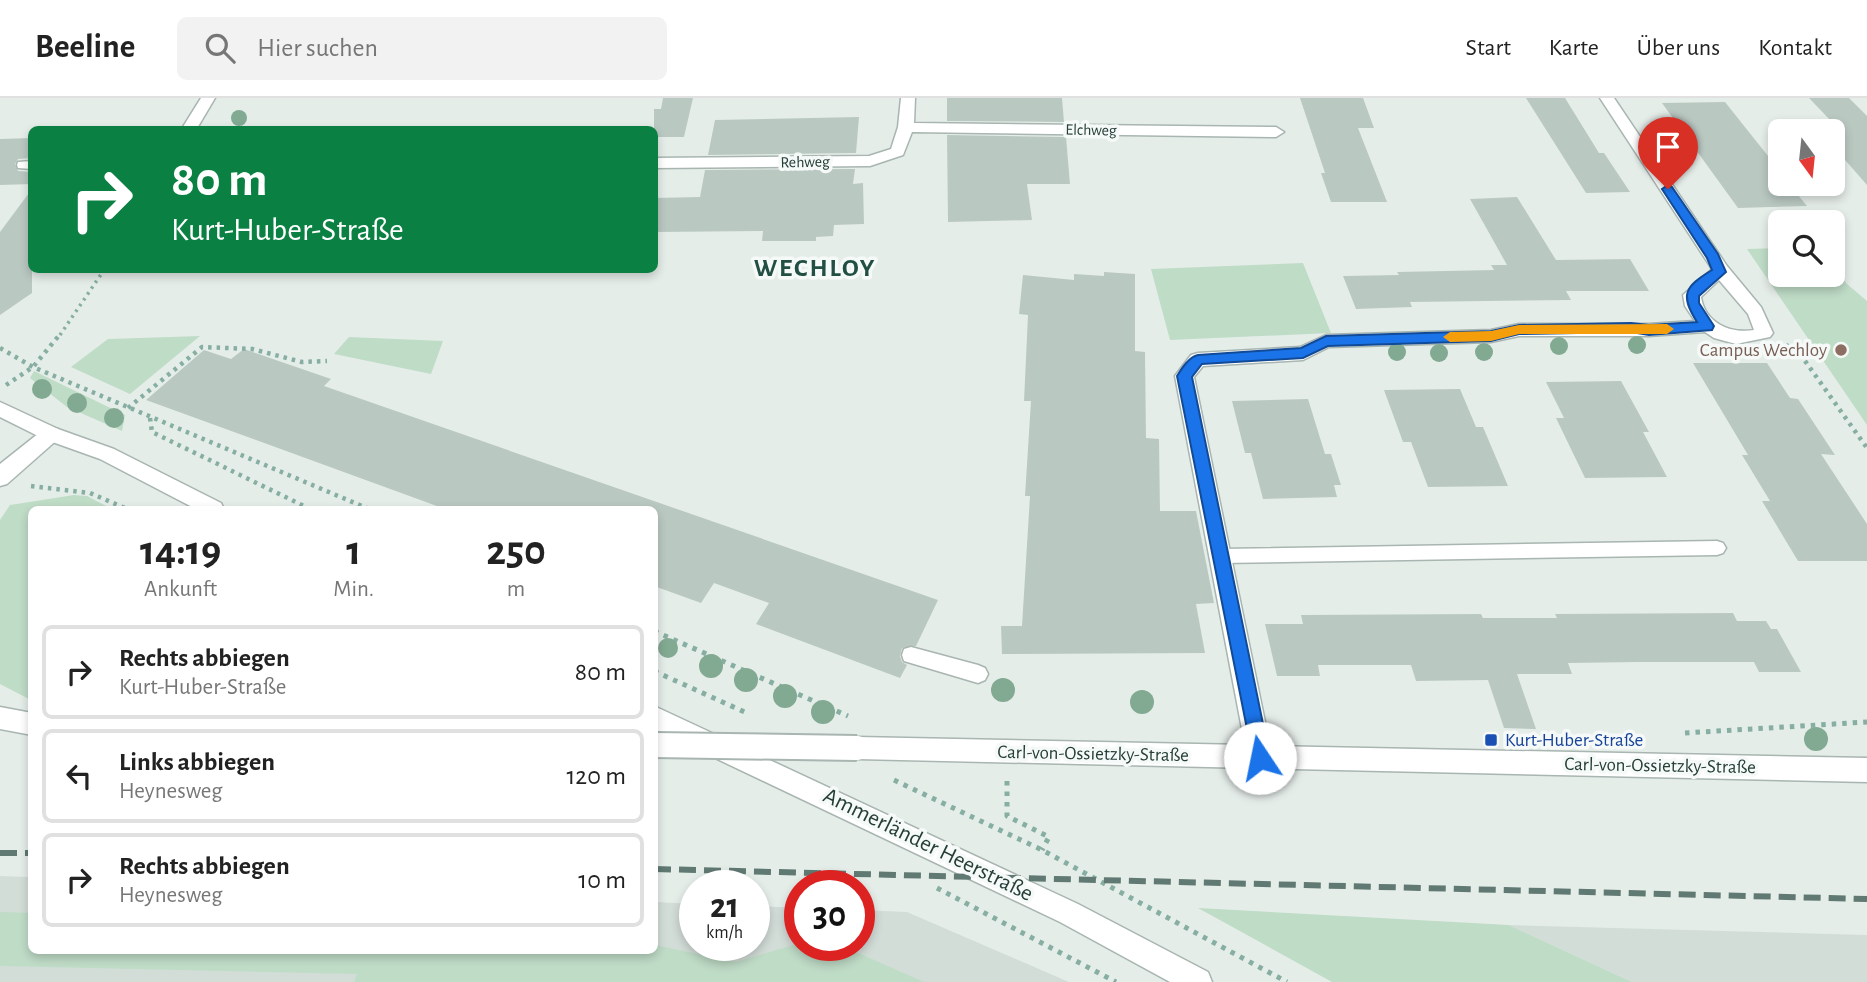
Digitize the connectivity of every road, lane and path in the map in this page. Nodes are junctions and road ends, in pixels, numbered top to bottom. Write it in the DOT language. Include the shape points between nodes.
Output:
graph roads {
  1 [pos="208,98"];
  2 [pos="908,98"];
  3 [pos="1606,98"];
  4 [pos="190,126"];
  5 [pos="906,127"];
  6 [pos="1276,132"];
  7 [pos="658,163"];
  8 [pos="1719,272"];
  9 [pos="102,273"];
  10 [pos="1707,326"];
  11 [pos="1764,333"];
  12 [pos="0,348"];
  13 [pos="327,361"];
  14 [pos="33,367"];
  15 [pos="0,390"];
  16 [pos="128,408"];
  17 [pos="0,409"];
  18 [pos="150,417"];
  19 [pos="51,434"];
  20 [pos="1867,448"];
  21 [pos="2,474"];
  22 [pos="120,506"];
  23 [pos="208,506"];
  24 [pos="304,506"];
  25 [pos="362,506"];
  26 [pos="1717,548"];
  27 [pos="1221,556"];
  28 [pos="658,633"];
  29 [pos="911,655"];
  30 [pos="658,673"];
  31 [pos="978,674"];
  32 [pos="754,716"];
  33 [pos="0,718"];
  34 [pos="658,719"];
  35 [pos="28,723"];
  36 [pos="658,745"];
  37 [pos="857,748"];
  38 [pos="1260,758"];
  39 [pos="1867,770"];
  40 [pos="891,778"];
  41 [pos="1007,781"];
  42 [pos="1042,850"];
  43 [pos="932,885"];
  44 [pos="1115,982"];
  45 [pos="1198,982"];
  46 [pos="1287,982"];
  1 -- 4 [label="street"];
  2 -- 5 [label="street, Rehweg"];
  3 -- 8 [label="street"];
  5 -- 6 [label="street, Elchweg"];
  5 -- 7 [label="street, Rehweg" via="898,152 870,161"];
  8 -- 10 [label="street" via="1692,295 1692,304"];
  8 -- 11 [label="street" via="1738,288 1762,322"];
  9 -- 14 [label="path"];
  10 -- 11 [label="street" via="1733,338"];
  10 -- 27 [label="street" via="1326,341 1303,353 1198,360 1184,376"];
  11 -- 20 [label="path" via="1798,351"];
  12 -- 14 [label="path"];
  13 -- 16 [label="path" via="302,362 252,349 202,348"];
  14 -- 15 [label="path"];
  14 -- 16 [label="path"];
  16 -- 18 [label="path"];
  17 -- 19 [label="street"];
  18 -- 24 [label="path" via="152,432"];
  18 -- 25 [label="path"];
  19 -- 21 [label="street"];
  19 -- 23 [label="street" via="107,454"];
  21 -- 22 [label="path" via="31,486 90,494"];
  26 -- 27 [label="lane"];
  27 -- 38 [label="street"];
  28 -- 37 [label="path" via="858,720"];
  29 -- 31 [label="lane"];
  30 -- 32 [label="path"];
  33 -- 35 [label="street"];
  34 -- 45 [label="street, Ammerländer Heerstraße" via="825,795"];
  36 -- 37 [label="street, Carl-von-Ossietzky-Straße, bridge"];
  37 -- 38 [label="street, Carl-von-Ossietzky-Straße"];
  38 -- 39 [label="street, Carl-von-Ossietzky-Straße"];
  40 -- 42 [label="path"];
  41 -- 42 [label="path" via="1007,816 1049,837"];
  42 -- 46 [label="path"];
  43 -- 44 [label="path"];
}
